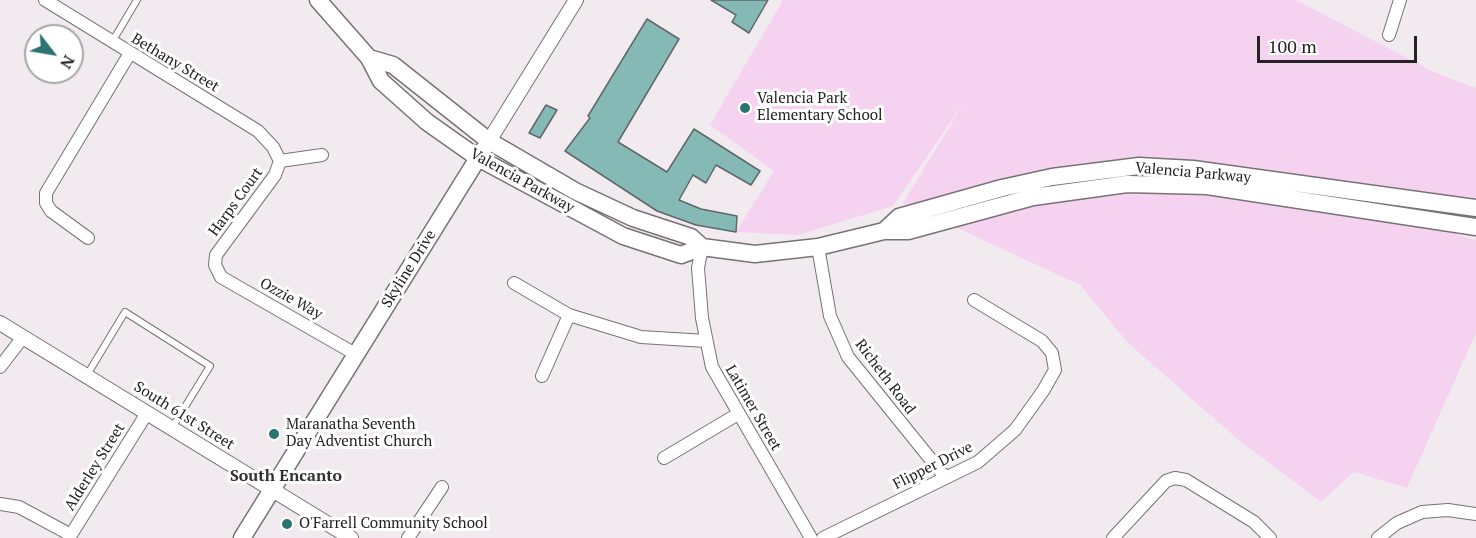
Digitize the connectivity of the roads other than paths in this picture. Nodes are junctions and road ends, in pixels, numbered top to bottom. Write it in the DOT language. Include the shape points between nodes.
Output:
graph roads {
  1 [pos="137,0"];
  2 [pos="318,0"];
  3 [pos="576,0"];
  4 [pos="1400,0"];
  5 [pos="51,2"];
  6 [pos="1389,35"];
  7 [pos="111,43"];
  8 [pos="130,53"];
  9 [pos="369,58"];
  10 [pos="489,141"];
  11 [pos="322,156"];
  12 [pos="478,158"];
  13 [pos="280,161"];
  14 [pos="1476,208"];
  15 [pos="1476,227"];
  16 [pos="884,231"];
  17 [pos="88,238"];
  18 [pos="702,247"];
  19 [pos="818,248"];
  20 [pos="215,265"];
  21 [pos="514,283"];
  22 [pos="974,300"];
  23 [pos="569,315"];
  24 [pos="0,323"];
  25 [pos="23,338"];
  26 [pos="706,341"];
  27 [pos="357,355"];
  28 [pos="0,368"];
  29 [pos="87,375"];
  30 [pos="542,376"];
  31 [pos="147,412"];
  32 [pos="738,414"];
  33 [pos="172,428"];
  34 [pos="664,458"];
  35 [pos="945,477"];
  36 [pos="442,487"];
  37 [pos="272,490"];
  38 [pos="0,504"];
  39 [pos="1475,511"];
  40 [pos="70,537"];
  41 [pos="242,538"];
  42 [pos="351,538"];
  43 [pos="408,538"];
  44 [pos="811,538"];
  45 [pos="823,538"];
  46 [pos="1113,538"];
  47 [pos="1270,538"];
  48 [pos="1378,538"];
  1 -- 7 [label="lane"];
  2 -- 9 [label="main road, Valencia Parkway"];
  3 -- 10 [label="street, Skyline Drive"];
  4 -- 6 [label="street"];
  5 -- 7 [label="street, Bethany Street"];
  7 -- 8 [label="street, Bethany Street"];
  8 -- 13 [label="street, Bethany Street" via="258,131"];
  8 -- 17 [label="street" via="46,193 51,212"];
  9 -- 10 [label="main road, Valencia Parkway" via="393,65"];
  9 -- 12 [label="main road, Valencia Parkway" via="381,81 427,122"];
  10 -- 12 [label="main road, Skyline Drive"];
  10 -- 18 [label="main road, Valencia Parkway" via="575,191 633,218 691,237"];
  11 -- 13 [label="street, Harps Court"];
  12 -- 18 [label="main road, Valencia Parkway" via="623,236 681,255"];
  12 -- 27 [label="main road, Skyline Drive"];
  13 -- 20 [label="street, Harps Court" via="275,175 216,255"];
  14 -- 16 [label="main road, Valencia Parkway" via="1193,169 1138,166 1002,188 899,217"];
  15 -- 16 [label="main road, Valencia Parkway" via="1205,186 1127,184 1034,197 908,231"];
  16 -- 19 [label="main road, Valencia Parkway"];
  18 -- 19 [label="main road, Valencia Parkway" via="755,254"];
  18 -- 26 [label="street, Latimer Street" via="698,268"];
  19 -- 35 [label="street, Richeth Road" via="830,316 848,357"];
  20 -- 27 [label="street, Ozzie Way" via="220,277"];
  21 -- 23 [label="street"];
  22 -- 35 [label="street, Flipper Drive" via="1042,341 1052,354 1055,369 1022,420 998,448"];
  23 -- 26 [label="street" via="641,337"];
  23 -- 30 [label="street"];
  24 -- 25 [label="street, South 61st Street"];
  25 -- 28 [label="street"];
  25 -- 29 [label="street, South 61st Street"];
  26 -- 32 [label="street, Latimer Street" via="712,367"];
  27 -- 37 [label="main road, Skyline Drive"];
  29 -- 31 [label="street, South 61st Street"];
  29 -- 33 [label="lane" via="125,312 210,366"];
  31 -- 33 [label="street, South 61st Street"];
  31 -- 40 [label="street, Alderley Street"];
  32 -- 34 [label="street"];
  32 -- 44 [label="street, Latimer Street"];
  33 -- 37 [label="street, South 61st Street"];
  35 -- 45 [label="street, Flipper Drive"];
  36 -- 43 [label="street"];
  37 -- 41 [label="main road, Skyline Drive"];
  37 -- 42 [label="street, South 61st Street"];
  38 -- 40 [label="street" via="19,507"];
  39 -- 48 [label="street" via="1422,512 1397,523"];
  46 -- 47 [label="street" via="1166,482 1175,478 1186,480 1254,522"];
}
